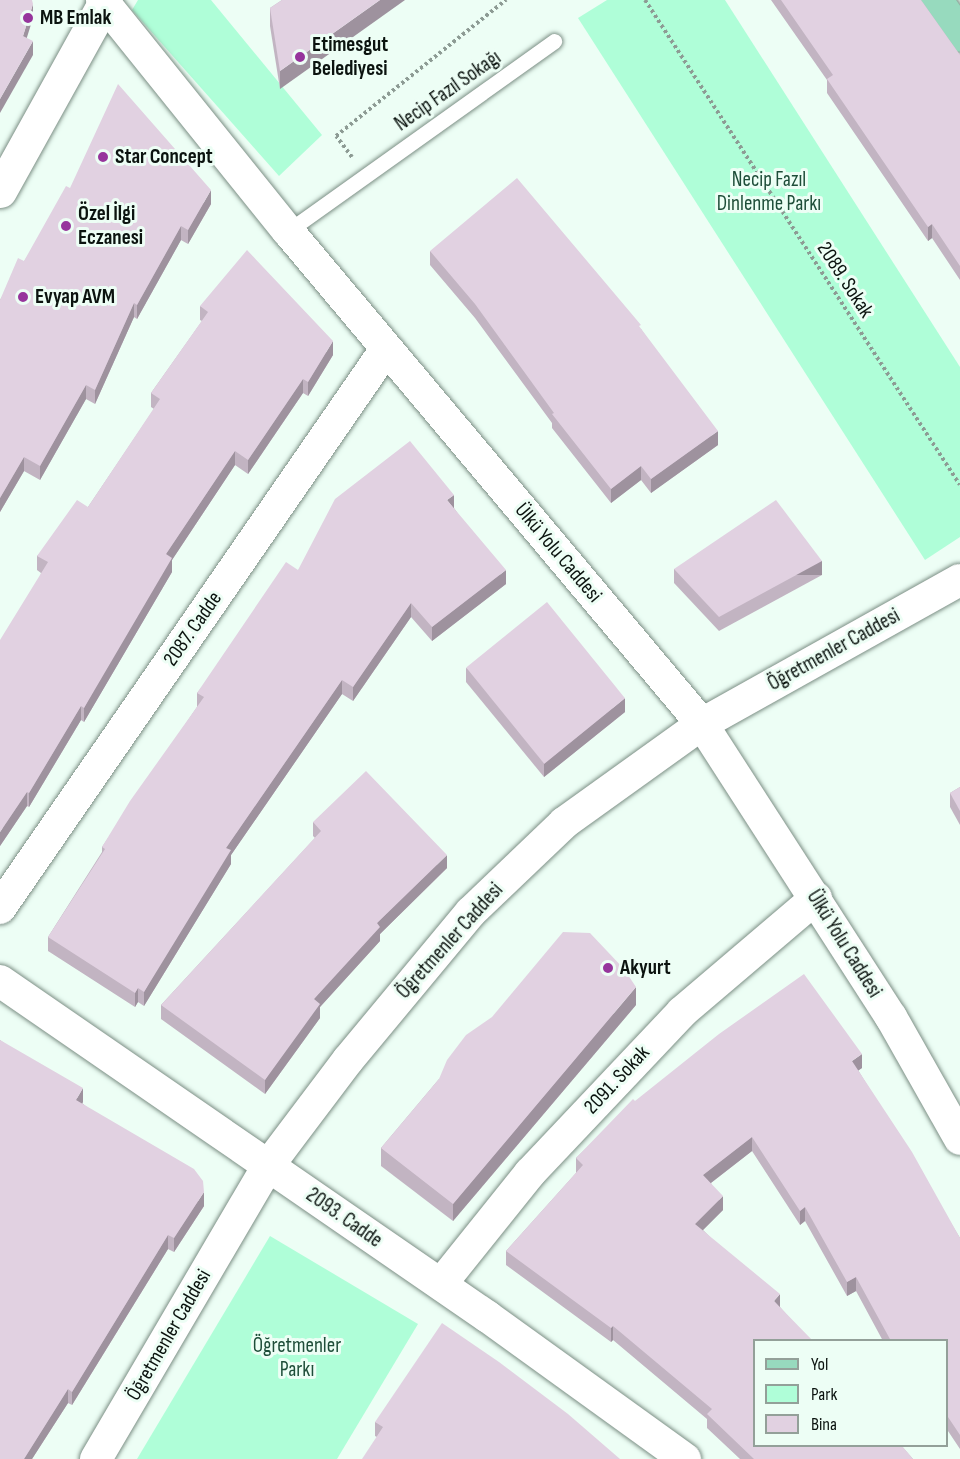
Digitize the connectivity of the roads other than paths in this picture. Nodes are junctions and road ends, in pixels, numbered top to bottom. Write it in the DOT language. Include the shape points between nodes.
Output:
graph roads {
  1 [pos="936,0"];
  2 [pos="104,1"];
  3 [pos="960,36"];
  4 [pos="554,40"];
  5 [pos="0,191"];
  6 [pos="288,231"];
  7 [pos="386,350"];
  8 [pos="960,580"];
  9 [pos="702,724"];
  10 [pos="816,898"];
  11 [pos="0,908"];
  12 [pos="0,981"];
  13 [pos="960,1139"];
  14 [pos="268,1166"];
  15 [pos="441,1284"];
  16 [pos="96,1459"];
  17 [pos="685,1459"];
  1 -- 3 [label="main road"];
  2 -- 5 [label="street"];
  2 -- 6 [label="street, Ülkü Yolu Caddesi"];
  4 -- 6 [label="lane, Necip Fazıl Sokağı"];
  6 -- 7 [label="street, Ülkü Yolu Caddesi"];
  7 -- 9 [label="street, Ülkü Yolu Caddesi"];
  7 -- 11 [label="street, 2087. Cadde"];
  8 -- 9 [label="street, Öğretmenler Caddesi"];
  9 -- 10 [label="street, Ülkü Yolu Caddesi"];
  9 -- 14 [label="street, Öğretmenler Caddesi" via="564,823 471,912 348,1060"];
  10 -- 13 [label="street, Ülkü Yolu Caddesi" via="891,1017"];
  10 -- 15 [label="street, 2091. Sokak" via="682,1011 530,1173"];
  12 -- 14 [label="street, 2093. Cadde"];
  14 -- 15 [label="street, 2093. Cadde"];
  14 -- 16 [label="street, Öğretmenler Caddesi"];
  15 -- 17 [label="street, 2093. Cadde"];
}
